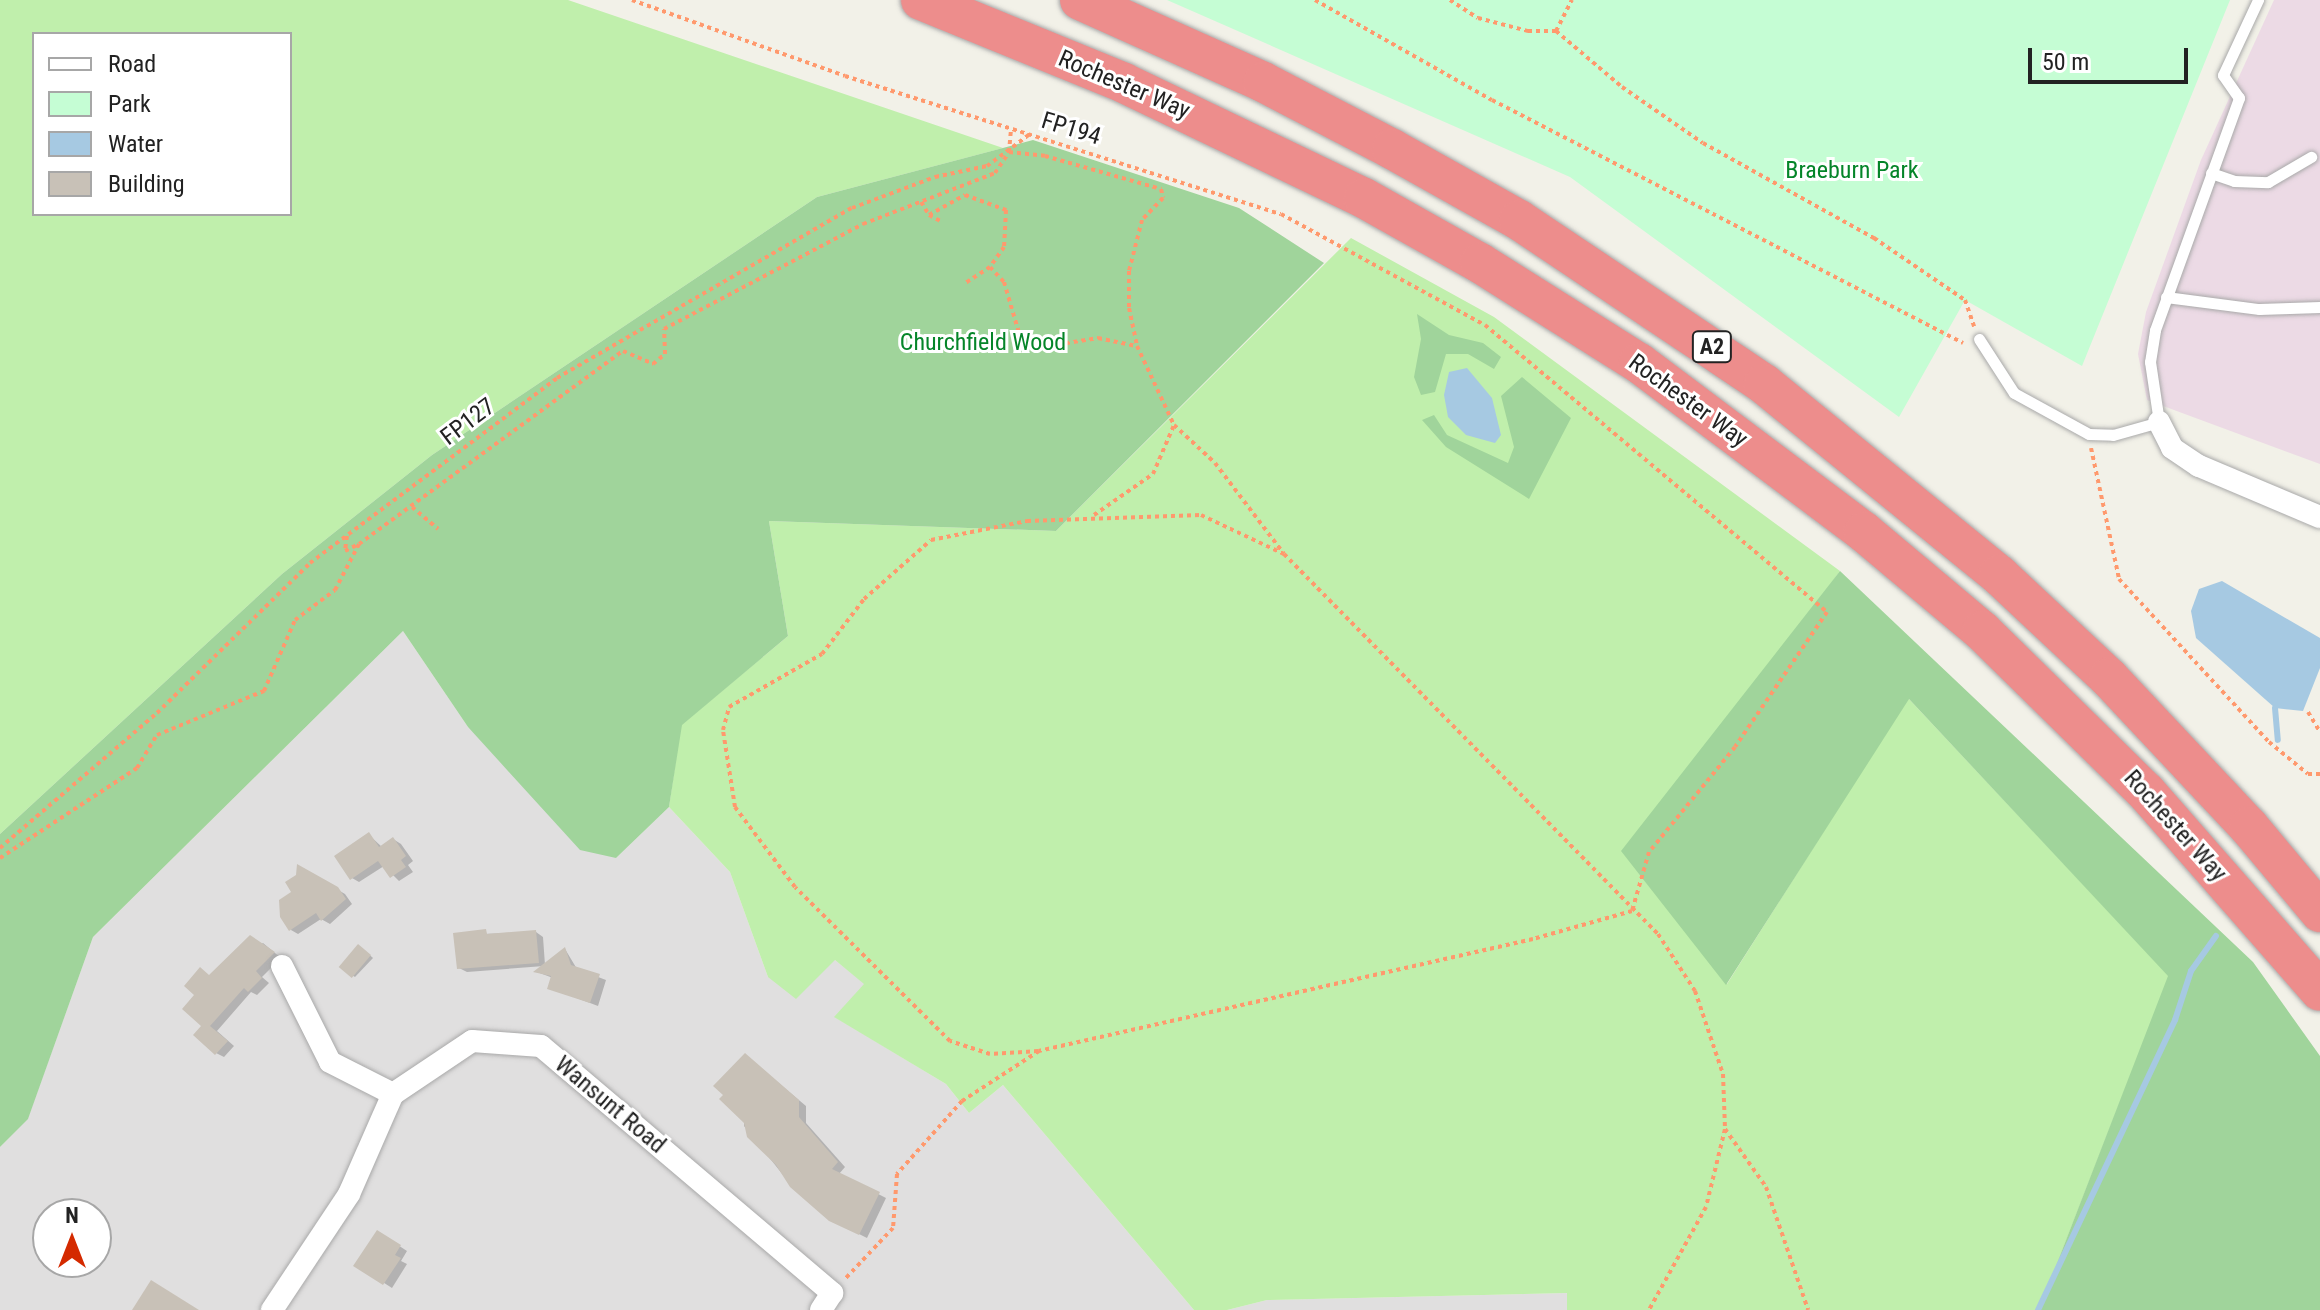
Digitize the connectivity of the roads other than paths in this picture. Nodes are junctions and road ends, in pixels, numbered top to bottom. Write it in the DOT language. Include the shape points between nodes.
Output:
graph roads {
  1 [pos="921,0"];
  2 [pos="1080,0"];
  3 [pos="2258,0"];
  4 [pos="2311,157"];
  5 [pos="2211,173"];
  6 [pos="2166,297"];
  7 [pos="2320,307"];
  8 [pos="1979,339"];
  9 [pos="2159,422"];
  10 [pos="2320,517"];
  11 [pos="2320,912"];
  12 [pos="282,966"];
  13 [pos="2320,991"];
  14 [pos="393,1094"];
  15 [pos="827,1301"];
  16 [pos="272,1310"];
  1 -- 13 [label="highway, Rochester Way / A2" via="1124,83 1364,198 1639,363 1864,532 1982,631 2146,792"];
  2 -- 11 [label="highway, A2" via="1263,82 1519,220 1764,384 1999,575 2109,678 2249,827"];
  3 -- 5 [label="lane" via="2223,75 2239,98"];
  4 -- 5 [label="lane" via="2268,182 2234,181"];
  5 -- 6 [label="lane"];
  6 -- 7 [label="lane" via="2259,309"];
  6 -- 9 [label="lane" via="2150,362"];
  8 -- 9 [label="lane" via="2014,393 2089,434 2113,435"];
  9 -- 10 [label="street" via="2172,448 2199,466"];
  12 -- 14 [label="street" via="330,1062"];
  14 -- 15 [label="street, Wansunt Road" via="472,1041 541,1046"];
  14 -- 16 [label="street" via="349,1194"];
}
